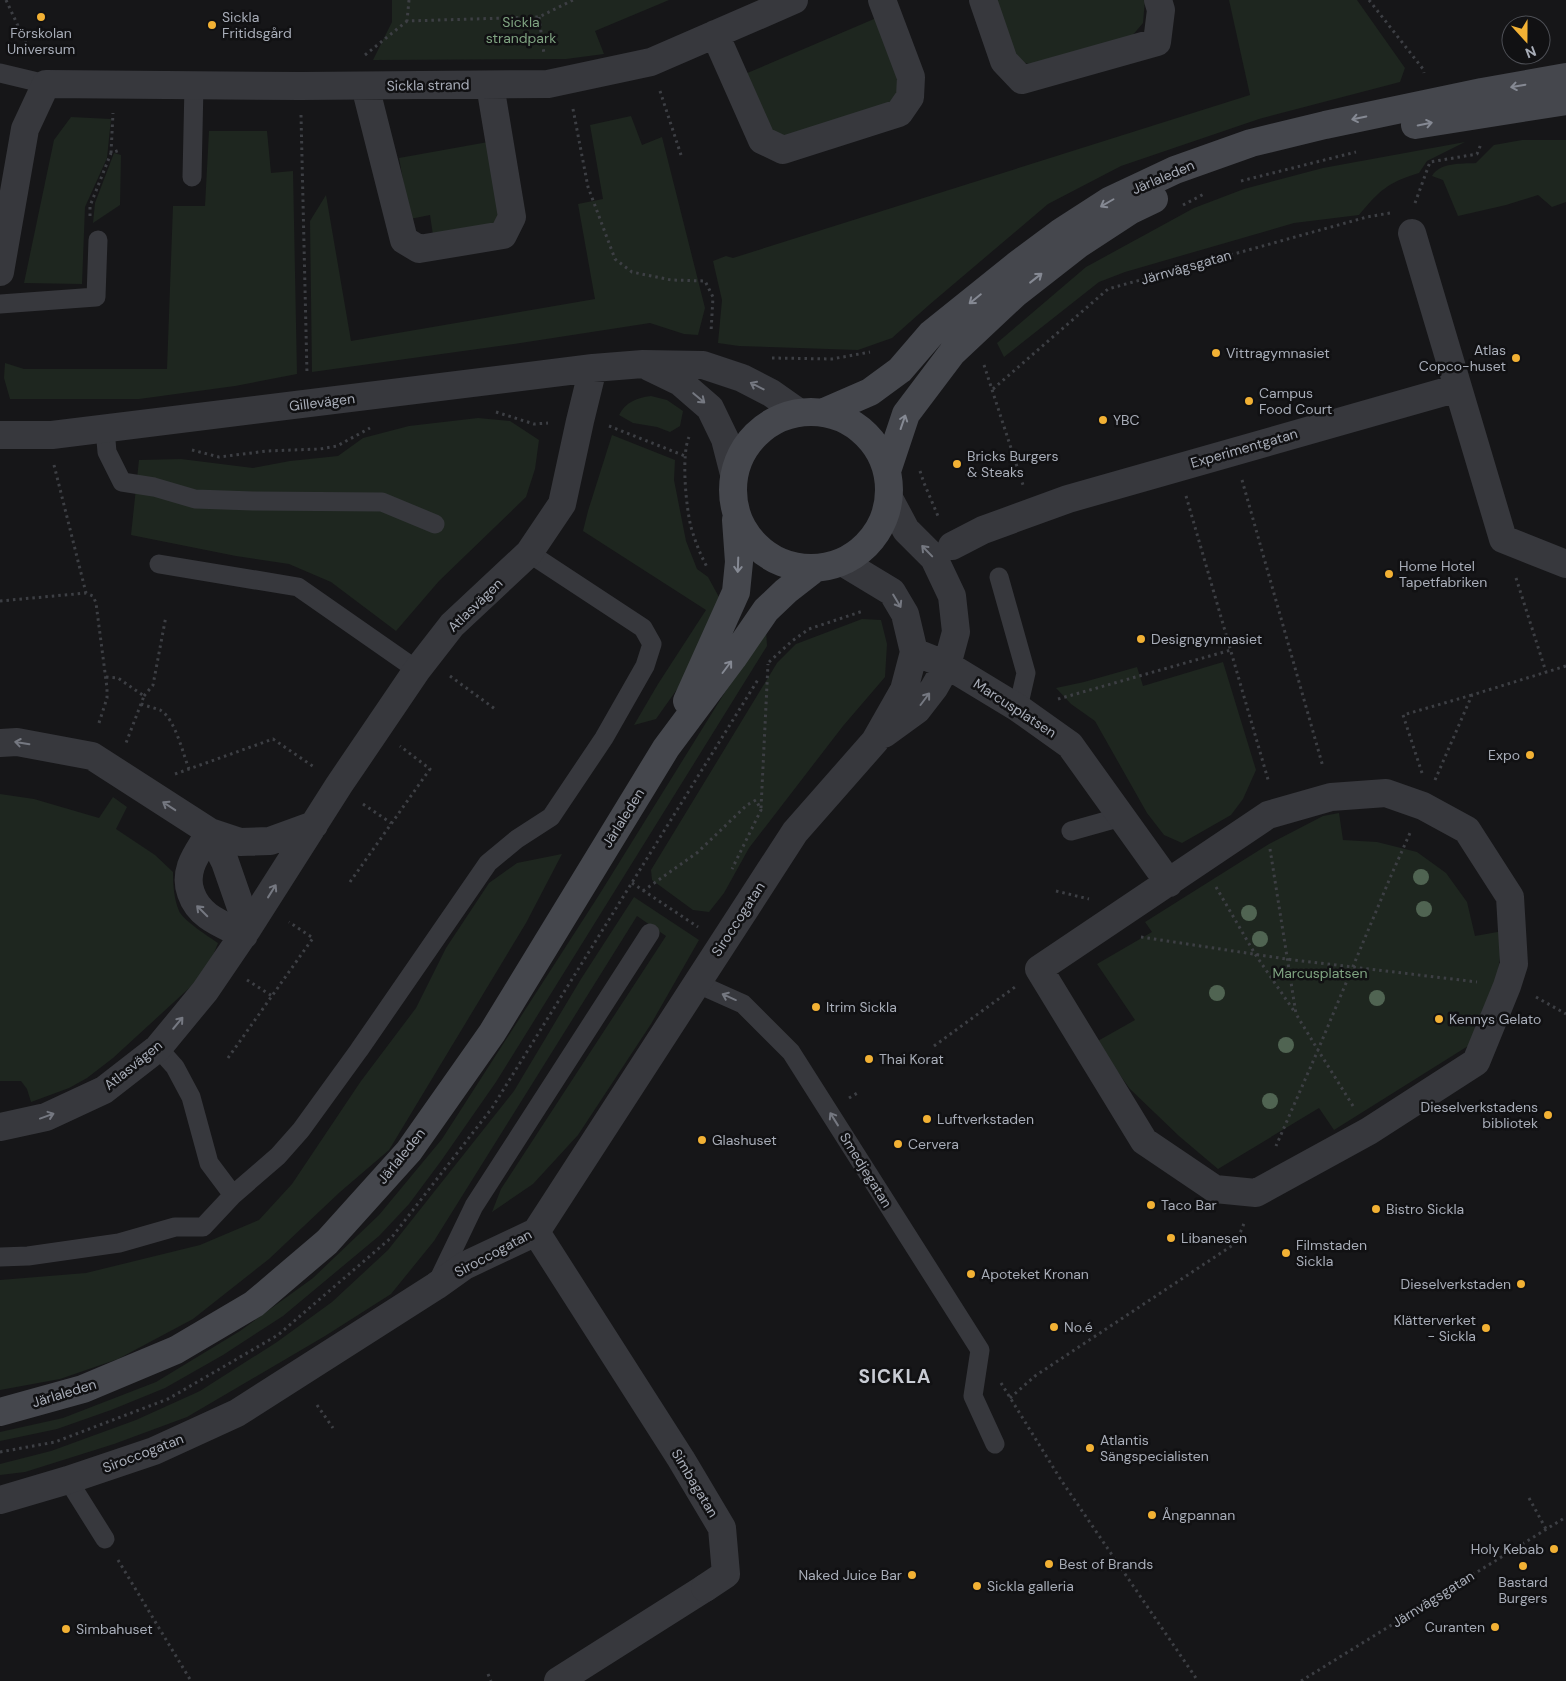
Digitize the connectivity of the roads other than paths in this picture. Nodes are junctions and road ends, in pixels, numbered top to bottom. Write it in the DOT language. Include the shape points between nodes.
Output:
graph roads {
  1 [pos="794,0"];
  2 [pos="882,0"];
  3 [pos="983,0"];
  4 [pos="1158,0"];
  5 [pos="716,34"];
  6 [pos="0,73"];
  7 [pos="1566,77"];
  8 [pos="46,84"];
  9 [pos="194,85"];
  10 [pos="490,85"];
  11 [pos="365,86"];
  12 [pos="1566,101"];
  13 [pos="192,177"];
  14 [pos="1406,218"];
  15 [pos="98,240"];
  16 [pos="0,272"];
  17 [pos="0,304"];
  18 [pos="643,364"];
  19 [pos="593,368"];
  20 [pos="1458,388"];
  21 [pos="798,412"];
  22 [pos="824,412"];
  23 [pos="105,429"];
  24 [pos="0,435"];
  25 [pos="888,468"];
  26 [pos="734,474"];
  27 [pos="890,500"];
  28 [pos="736,516"];
  29 [pos="434,524"];
  30 [pos="952,546"];
  31 [pos="530,553"];
  32 [pos="844,562"];
  33 [pos="159,564"];
  34 [pos="1566,564"];
  35 [pos="813,570"];
  36 [pos="999,577"];
  37 [pos="914,652"];
  38 [pos="947,665"];
  39 [pos="417,670"];
  40 [pos="1018,708"];
  41 [pos="875,741"];
  42 [pos="0,743"];
  43 [pos="666,748"];
  44 [pos="1121,817"];
  45 [pos="314,825"];
  46 [pos="1071,831"];
  47 [pos="210,832"];
  48 [pos="1169,883"];
  49 [pos="246,932"];
  50 [pos="650,933"];
  51 [pos="696,983"];
  52 [pos="158,1048"];
  53 [pos="0,1126"];
  54 [pos="233,1195"];
  55 [pos="536,1232"];
  56 [pos="0,1257"];
  57 [pos="436,1286"];
  58 [pos="0,1412"];
  59 [pos="995,1444"];
  60 [pos="68,1480"];
  61 [pos="0,1500"];
  62 [pos="105,1539"];
  63 [pos="558,1681"];
  1 -- 5 [label="street, Sickla strand"];
  2 -- 5 [label="street" via="912,77 910,97 899,113 783,150 762,140"];
  3 -- 4 [label="street" via="1004,61 1022,80 1157,42 1161,10"];
  5 -- 10 [label="street, Sickla strand" via="651,62 548,84"];
  6 -- 8 [label="lane, Sickla strand"];
  7 -- 22 [label="main road, Järlaleden, one-way" via="1250,143 1175,170 1109,201 1061,232 931,334 900,370 870,392"];
  8 -- 9 [label="street, Sickla strand"];
  8 -- 16 [label="street" via="25,129"];
  9 -- 11 [label="street, Sickla strand"];
  9 -- 13 [label="lane"];
  10 -- 11 [label="street, Sickla strand"];
  10 -- 11 [label="street" via="512,217 503,235 419,250 404,240"];
  25 -- 12 [label="main road, Järlaleden, one-way" via="906,414 952,352 1015,294 1079,244 1132,210 1188,181 1273,156 1452,118"];
  14 -- 20 [label="street"];
  15 -- 17 [label="lane" via="96,297"];
  18 -- 19 [label="street, Gillevägen"];
  21 -- 18 [label="street, Gillevägen, one-way" via="772,393 703,365"];
  18 -- 26 [label="street, one-way" via="680,382 710,408 725,438"];
  19 -- 23 [label="street, Gillevägen"];
  19 -- 31 [label="street, Atlasvägen" via="562,504"];
  20 -- 30 [label="street, Experimentgatan" via="1095,491 983,530"];
  20 -- 34 [label="street" via="1503,539"];
  21 -- 22 [label="main road"];
  21 -- 26 [label="main road" via="776,420 756,433 742,452"];
  22 -- 25 [label="main road" via="852,422 874,442"];
  23 -- 24 [label="street, Gillevägen" via="52,435"];
  23 -- 29 [label="lane" via="107,452 122,482 195,499 382,502"];
  25 -- 27 [label="main road"];
  26 -- 28 [label="main road" via="732,495"];
  27 -- 32 [label="main road" via="882,526 866,548"];
  38 -- 27 [label="street, Siroccogatan, one-way" via="956,632 952,596 934,558 906,530"];
  28 -- 35 [label="main road" via="753,544 780,564"];
  28 -- 43 [label="main road, Järlaleden, one-way" via="739,562 736,592"];
  31 -- 39 [label="street, Atlasvägen" via="452,626"];
  31 -- 54 [label="lane" via="643,628 652,644 645,666 604,738 552,817 517,839 488,863 301,1130 278,1156"];
  32 -- 35 [label="main road"];
  32 -- 37 [label="street, Siroccogatan, one-way" via="892,592 905,614"];
  33 -- 39 [label="lane" via="298,587"];
  43 -- 35 [label="main road, Järlaleden, one-way" via="766,610"];
  36 -- 40 [label="lane" via="1026,673"];
  37 -- 38 [label="street, Marcusplatsen"];
  37 -- 41 [label="street, Siroccogatan" via="904,690"];
  38 -- 40 [label="street, Marcusplatsen"];
  41 -- 38 [label="street, Siroccogatan, one-way" via="916,710"];
  39 -- 45 [label="street, Atlasvägen"];
  40 -- 44 [label="street, Marcusplatsen" via="1070,744"];
  41 -- 51 [label="street, Siroccogatan" via="795,832"];
  47 -- 42 [label="street, one-way" via="92,756 17,742"];
  43 -- 58 [label="main road, Järlaleden" via="492,1033 409,1151 327,1242 254,1304 176,1350 83,1390"];
  44 -- 46 [label="lane"];
  44 -- 48 [label="street, Marcusplatsen"];
  45 -- 47 [label="street" via="270,841 240,842"];
  49 -- 45 [label="street, Atlasvägen, one-way"];
  47 -- 49 [label="street" via="225,862"];
  49 -- 47 [label="street, one-way" via="206,916 198,908 189,888 191,866"];
  48 -- 48 [label="street" via="1039,969 1144,1141 1215,1189 1256,1193 1369,1131 1476,1062 1514,964 1510,897 1467,830 1426,800 1386,793 1331,797 1268,815"];
  52 -- 49 [label="street, Atlasvägen, one-way" via="205,991"];
  50 -- 57 [label="lane" via="474,1206"];
  51 -- 55 [label="street, Siroccogatan"];
  59 -- 51 [label="lane, Smedjegatan, one-way" via="973,1396 980,1350 791,1052 743,1004"];
  53 -- 52 [label="street, Atlasvägen, one-way" via="46,1118 104,1090"];
  52 -- 54 [label="lane" via="175,1067 191,1097 209,1163"];
  54 -- 56 [label="lane" via="203,1227 175,1228 119,1242 28,1256"];
  55 -- 57 [label="street, Siroccogatan" via="464,1266"];
  55 -- 63 [label="street, Simbagatan" via="722,1528 726,1574"];
  57 -- 60 [label="street, Siroccogatan" via="237,1413 154,1451"];
  60 -- 61 [label="street, Siroccogatan"];
  60 -- 62 [label="lane"];
}
